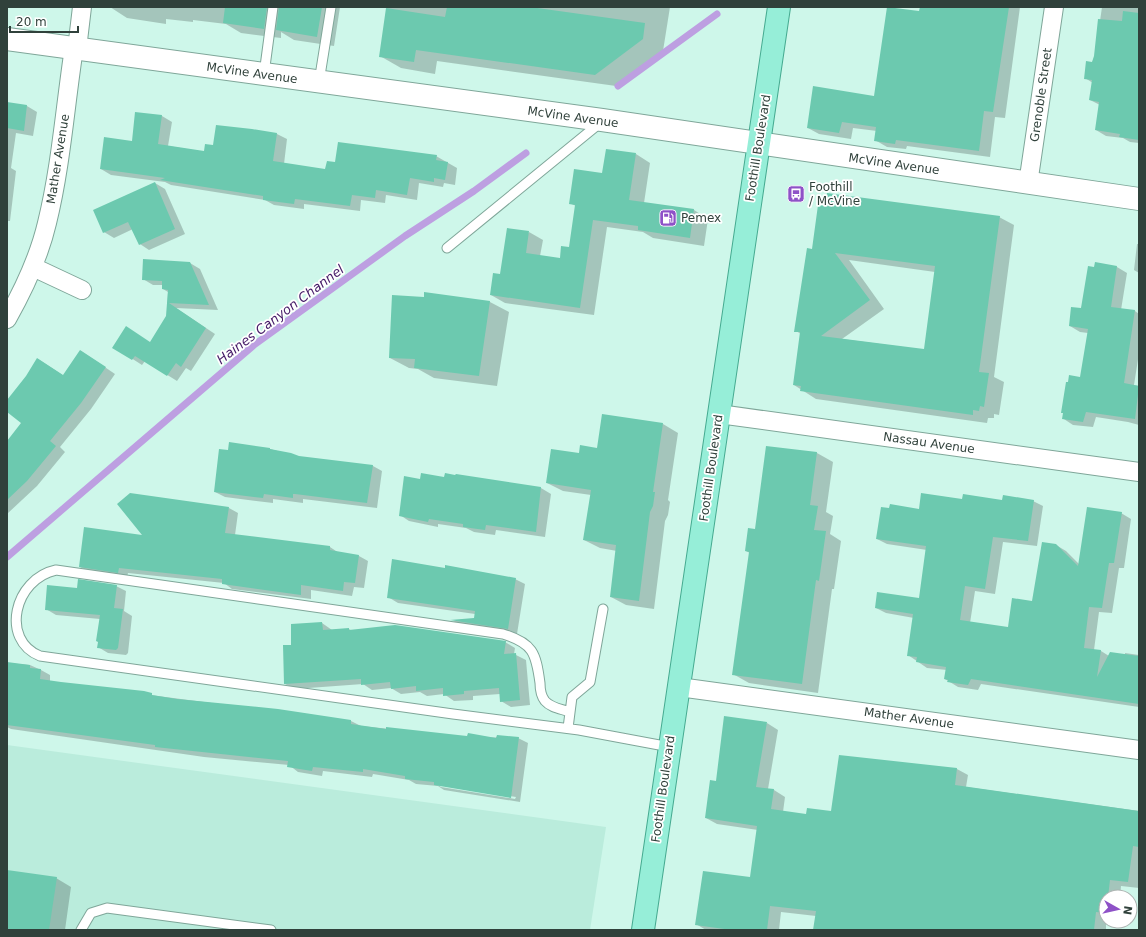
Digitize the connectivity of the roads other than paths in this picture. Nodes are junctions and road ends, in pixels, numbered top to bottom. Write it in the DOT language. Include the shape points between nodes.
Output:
graph roads {
  1 [pos="82,7"];
  2 [pos="273,7"];
  3 [pos="331,7"];
  4 [pos="779,7"];
  5 [pos="1054,7"];
  6 [pos="7,39"];
  7 [pos="75,49"];
  8 [pos="264,74"];
  9 [pos="319,82"];
  10 [pos="602,120"];
  11 [pos="759,144"];
  12 [pos="1028,184"];
  13 [pos="1139,199"];
  14 [pos="447,248"];
  15 [pos="33,268"];
  16 [pos="82,290"];
  17 [pos="7,319"];
  18 [pos="719,414"];
  19 [pos="1139,472"];
  20 [pos="603,610"];
  21 [pos="678,687"];
  22 [pos="570,712"];
  23 [pos="568,728"];
  24 [pos="670,747"];
  25 [pos="1139,750"];
  26 [pos="81,930"];
  27 [pos="271,930"];
  28 [pos="643,930"];
  1 -- 7 [label="street, Mather Avenue"];
  2 -- 8 [label="lane"];
  3 -- 9 [label="lane"];
  4 -- 11 [label="main road, Foothill Boulevard"];
  5 -- 12 [label="street, Grenoble Street"];
  6 -- 7 [label="street, McVine Avenue"];
  7 -- 8 [label="street, McVine Avenue"];
  7 -- 15 [label="street, Mather Avenue" via="55,183 47,224"];
  8 -- 9 [label="street, McVine Avenue"];
  9 -- 10 [label="street, McVine Avenue"];
  10 -- 11 [label="street, McVine Avenue"];
  10 -- 14 [label="lane"];
  11 -- 12 [label="street, McVine Avenue"];
  11 -- 18 [label="main road, Foothill Boulevard"];
  12 -- 13 [label="street, McVine Avenue"];
  15 -- 16 [label="street"];
  15 -- 17 [label="street, Mather Avenue"];
  18 -- 19 [label="street, Nassau Avenue"];
  18 -- 21 [label="main road, Foothill Boulevard"];
  20 -- 22 [label="lane" via="590,682 572,696"];
  21 -- 24 [label="main road, Foothill Boulevard"];
  21 -- 25 [label="street, Mather Avenue"];
  22 -- 23 [label="lane"];
  22 -- 23 [label="lane" via="555,708 545,701 541,692 535,654 529,646 503,634 56,570 26,586 14,604 11,616 13,638 20,646 40,656"];
  23 -- 24 [label="lane"];
  24 -- 28 [label="main road, Foothill Boulevard"];
  26 -- 27 [label="lane" via="91,913 107,908"];
}
